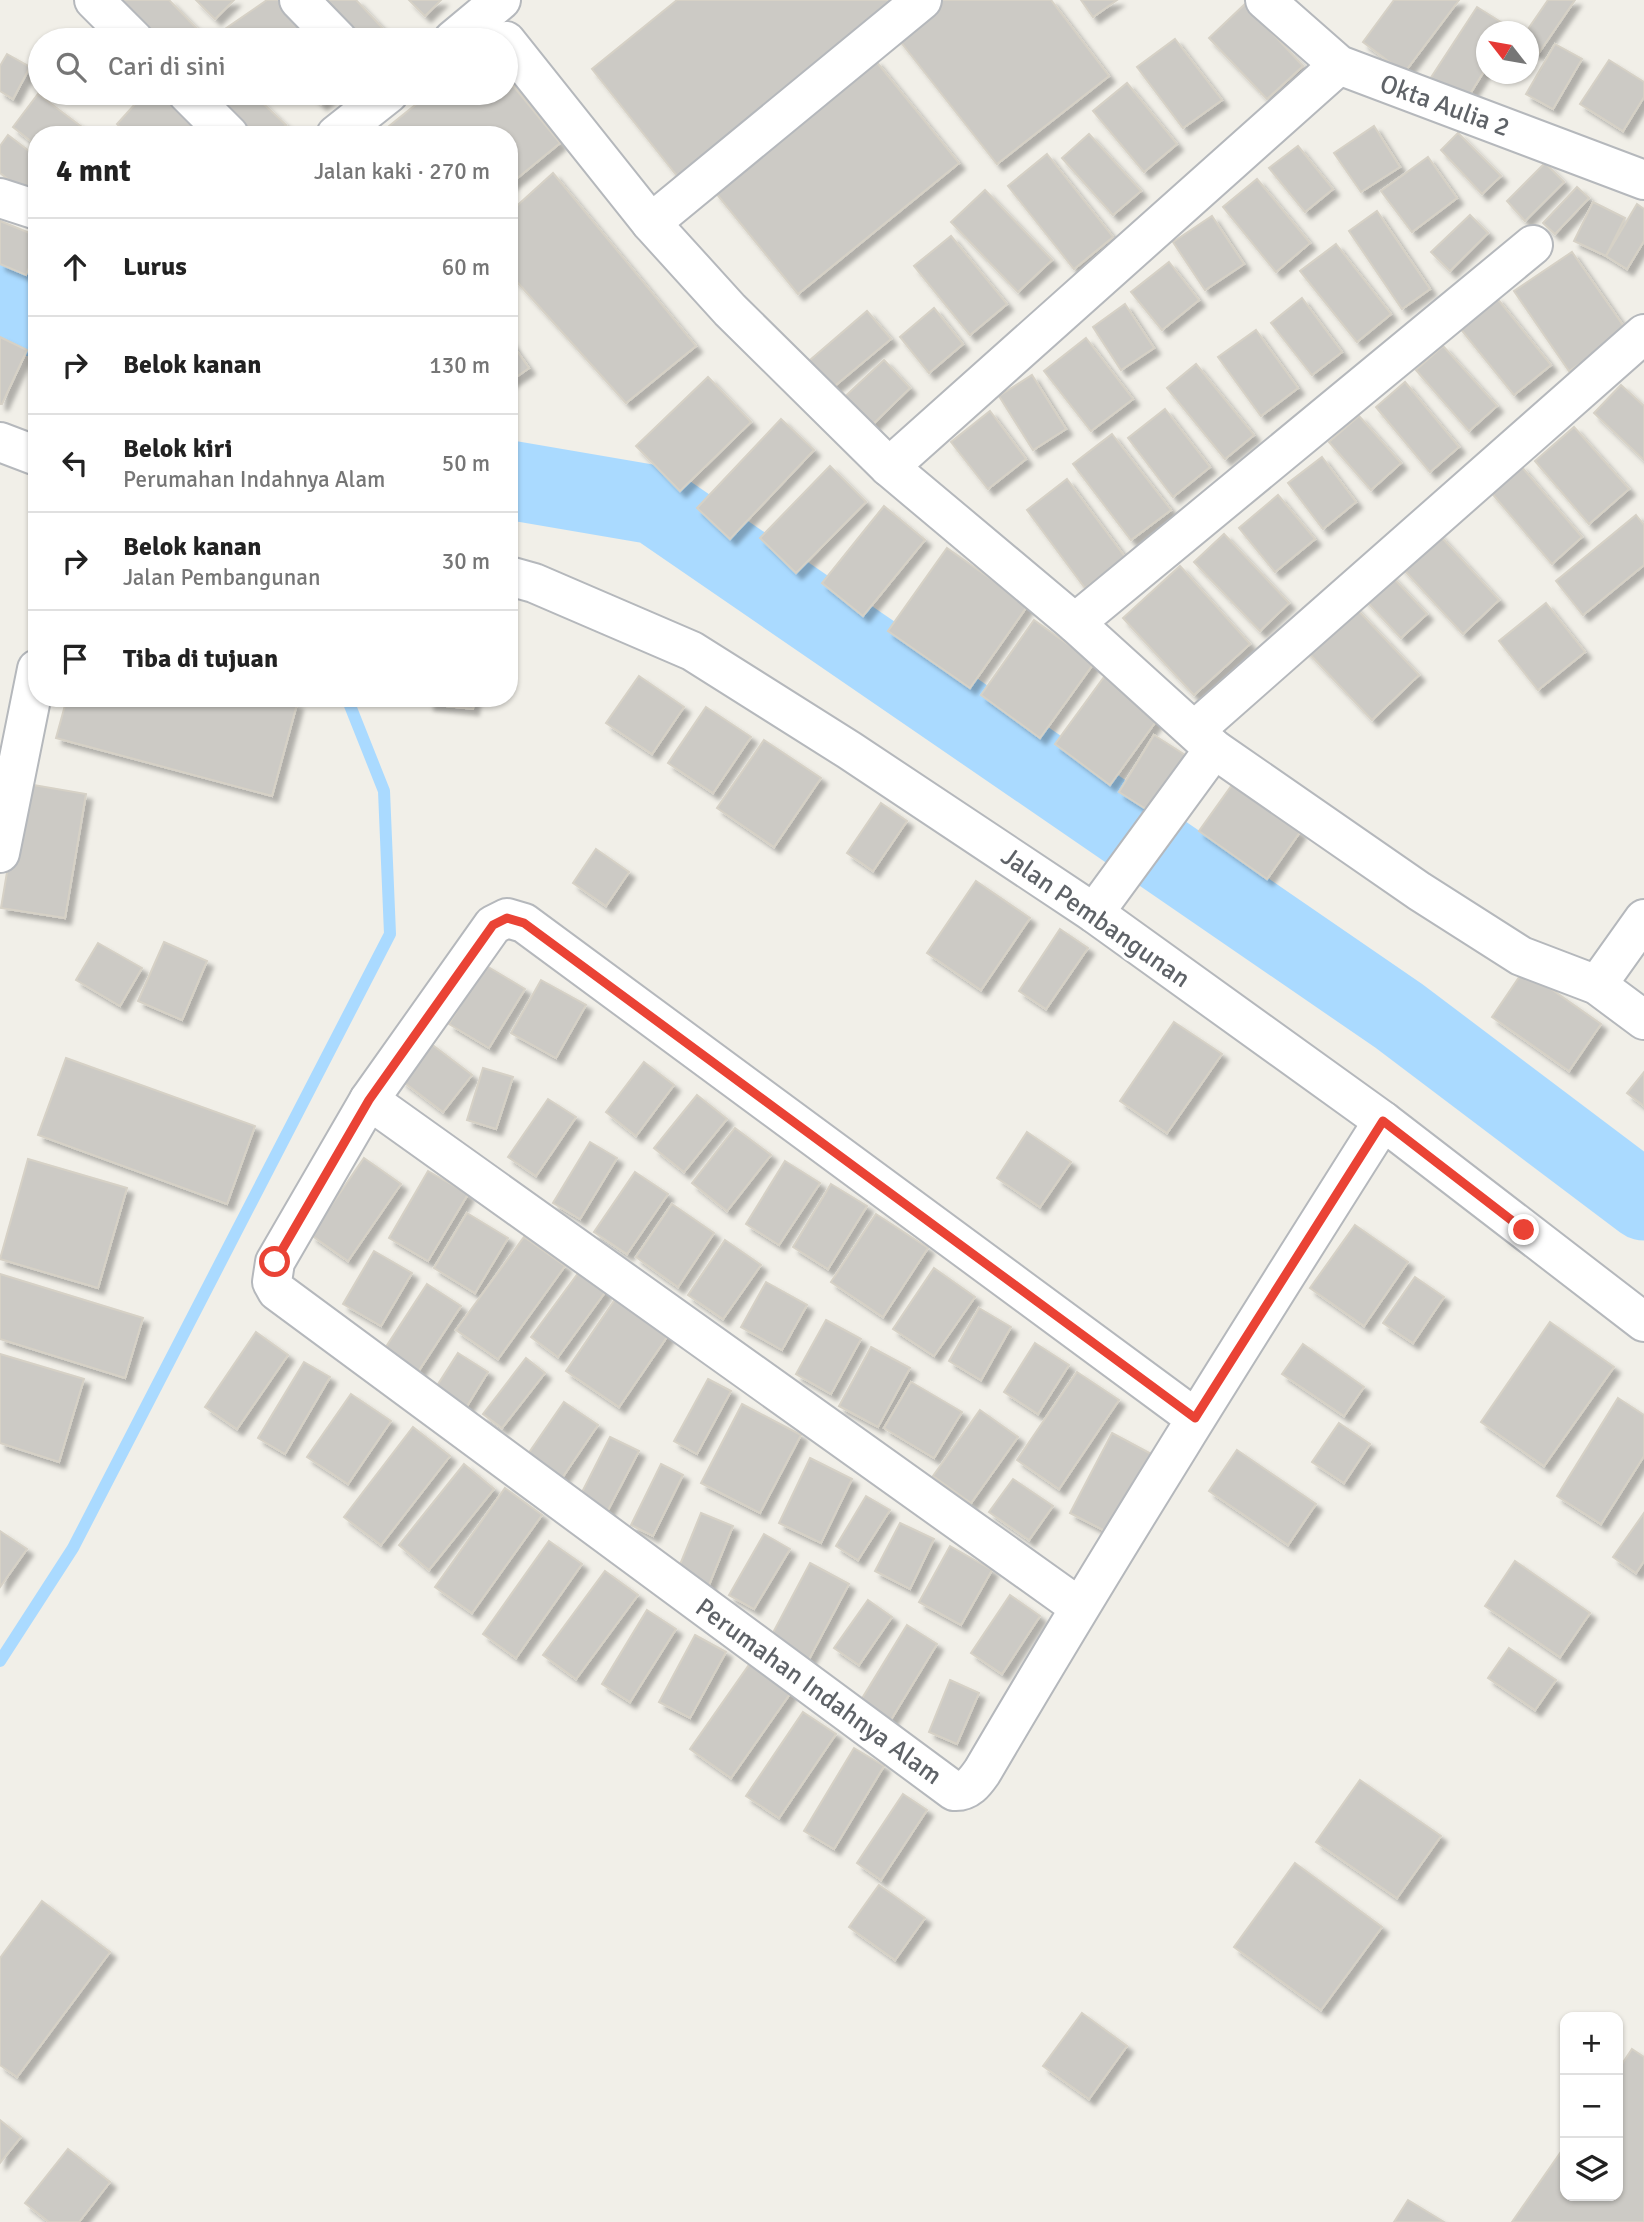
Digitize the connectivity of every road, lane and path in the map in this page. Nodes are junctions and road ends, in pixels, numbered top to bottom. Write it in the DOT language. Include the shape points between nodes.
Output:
graph roads {
  1 [pos="94,0"];
  2 [pos="299,0"];
  3 [pos="922,0"];
  4 [pos="1265,0"];
  5 [pos="122,28"];
  6 [pos="326,28"];
  7 [pos="518,49"];
  8 [pos="1339,65"];
  9 [pos="199,105"];
  10 [pos="374,105"];
  11 [pos="220,126"];
  12 [pos="347,126"];
  13 [pos="1644,180"];
  14 [pos="0,198"];
  15 [pos="28,207"];
  16 [pos="651,223"];
  17 [pos="1533,245"];
  18 [pos="1644,334"];
  19 [pos="0,442"];
  20 [pos="28,453"];
  21 [pos="889,467"];
  22 [pos="518,579"];
  23 [pos="1076,623"];
  24 [pos="29,707"];
  25 [pos="1204,740"];
  26 [pos="0,853"];
  27 [pos="1094,913"];
  28 [pos="1644,919"];
  29 [pos="1597,985"];
  30 [pos="1644,1020"];
  31 [pos="369,1100"];
  32 [pos="1383,1121"];
  33 [pos="1644,1322"];
  34 [pos="1195,1418"];
  35 [pos="1079,1608"];
  1 -- 5 [label="street"];
  2 -- 6 [label="street"];
  3 -- 16 [label="street"];
  4 -- 8 [label="street, Okta Aulia 2"];
  7 -- 16 [label="street"];
  8 -- 13 [label="street, Okta Aulia 2"];
  8 -- 21 [label="street"];
  9 -- 11 [label="street"];
  10 -- 12 [label="street"];
  14 -- 15 [label="street"];
  16 -- 21 [label="street" via="730,310"];
  17 -- 23 [label="street"];
  18 -- 25 [label="street"];
  19 -- 20 [label="street"];
  21 -- 23 [label="street"];
  22 -- 27 [label="street, Jalan Pembangunan" via="692,651"];
  23 -- 25 [label="street"];
  24 -- 26 [label="street"];
  25 -- 27 [label="street" via="1177,800"];
  25 -- 29 [label="street" via="1419,891 1521,956"];
  27 -- 32 [label="street, Jalan Pembangunan"];
  28 -- 29 [label="street"];
  29 -- 30 [label="street"];
  31 -- 34 [label="street" via="493,925 507,918 524,923"];
  31 -- 35 [label="street"];
  31 -- 35 [label="street, Perumahan Indahnya Alam" via="275,1262 272,1282 277,1291 954,1791 972,1785 982,1772"];
  32 -- 33 [label="street, Jalan Pembangunan"];
  32 -- 34 [label="street, Perumahan Indahnya Alam"];
  34 -- 35 [label="street, Perumahan Indahnya Alam"];
}
